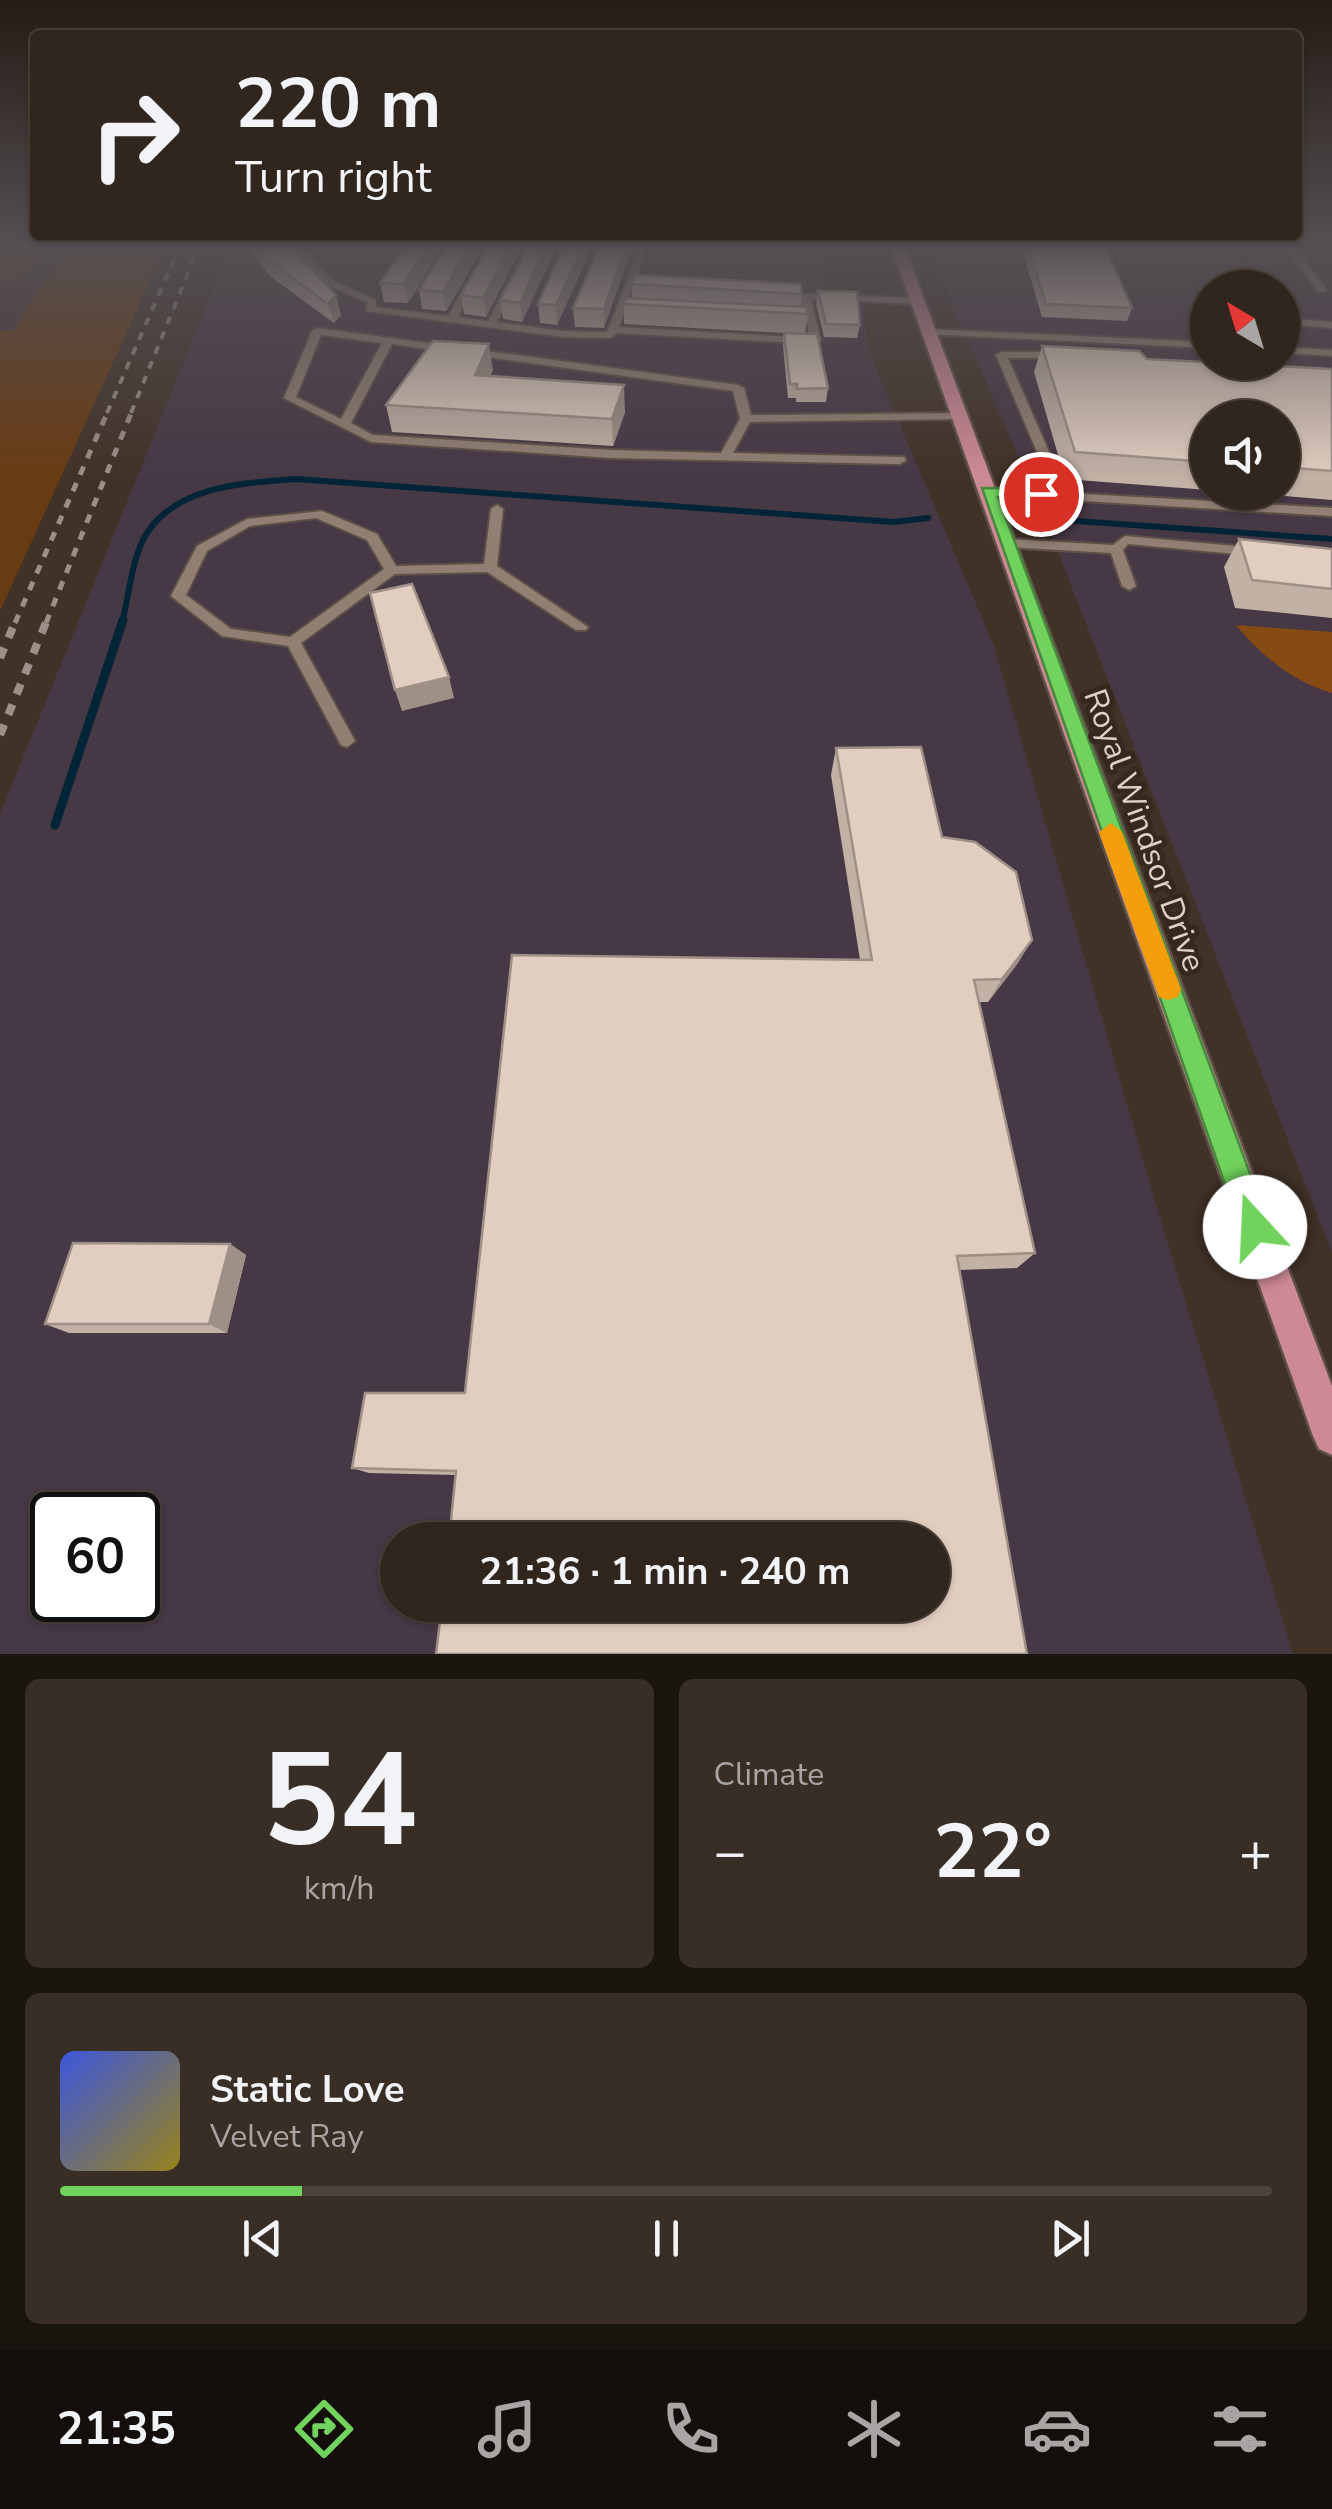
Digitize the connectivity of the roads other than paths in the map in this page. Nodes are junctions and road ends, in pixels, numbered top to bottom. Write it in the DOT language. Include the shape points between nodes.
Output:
graph roads {
  1 [pos="476,323"];
  2 [pos="531,323"];
  3 [pos="567,323"];
  4 [pos="618,323"];
  5 [pos="812,323"];
  6 [pos="925,323"];
  7 [pos="491,325"];
  8 [pos="528,330"];
  9 [pos="615,330"];
  10 [pos="928,332"];
  11 [pos="563,334"];
  12 [pos="388,342"];
  13 [pos="1190,344"];
  14 [pos="1300,351"];
  15 [pos="1332,353"];
  16 [pos="1084,357"];
  17 [pos="959,416"];
  18 [pos="746,419"];
  19 [pos="344,424"];
  20 [pos="725,457"];
  21 [pos="900,460"];
  22 [pos="988,492"];
  23 [pos="1062,495"];
  24 [pos="497,510"];
  25 [pos="1332,512"];
  26 [pos="1006,544"];
  27 [pos="1116,549"];
  28 [pos="1276,554"];
  29 [pos="490,568"];
  30 [pos="392,570"];
  31 [pos="1129,586"];
  32 [pos="581,627"];
  33 [pos="294,642"];
  34 [pos="348,741"];
  35 [pos="1332,1436"];
  1 -- 7 [label="lane"];
  2 -- 8 [label="lane"];
  3 -- 11 [label="lane"];
  4 -- 9 [label="lane"];
  5 -- 9 [label="lane" via="816,341"];
  6 -- 10 [label="main road, Royal Windsor Drive"];
  7 -- 8 [label="lane"];
  8 -- 11 [label="lane"];
  9 -- 11 [label="lane" via="606,336"];
  10 -- 13 [label="lane"];
  10 -- 17 [label="main road, Royal Windsor Drive"];
  12 -- 18 [label="lane" via="738,388"];
  12 -- 19 [label="lane"];
  12 -- 19 [label="lane" via="316,331 290,398"];
  14 -- 15 [label="lane"];
  16 -- 23 [label="lane" via="1001,355"];
  17 -- 18 [label="lane"];
  17 -- 22 [label="main road, Royal Windsor Drive"];
  18 -- 20 [label="lane"];
  19 -- 20 [label="lane" via="371,438"];
  20 -- 21 [label="lane"];
  22 -- 23 [label="lane"];
  22 -- 26 [label="main road, Royal Windsor Drive"];
  23 -- 25 [label="lane"];
  24 -- 29 [label="lane"];
  26 -- 27 [label="lane"];
  26 -- 35 [label="main road, Royal Windsor Drive"];
  27 -- 28 [label="lane" via="1125,540"];
  27 -- 31 [label="lane"];
  29 -- 30 [label="lane"];
  29 -- 32 [label="lane"];
  30 -- 33 [label="lane"];
  30 -- 33 [label="lane" via="372,538 317,514 247,523 202,549 178,596 227,633"];
  33 -- 34 [label="lane"];
}
